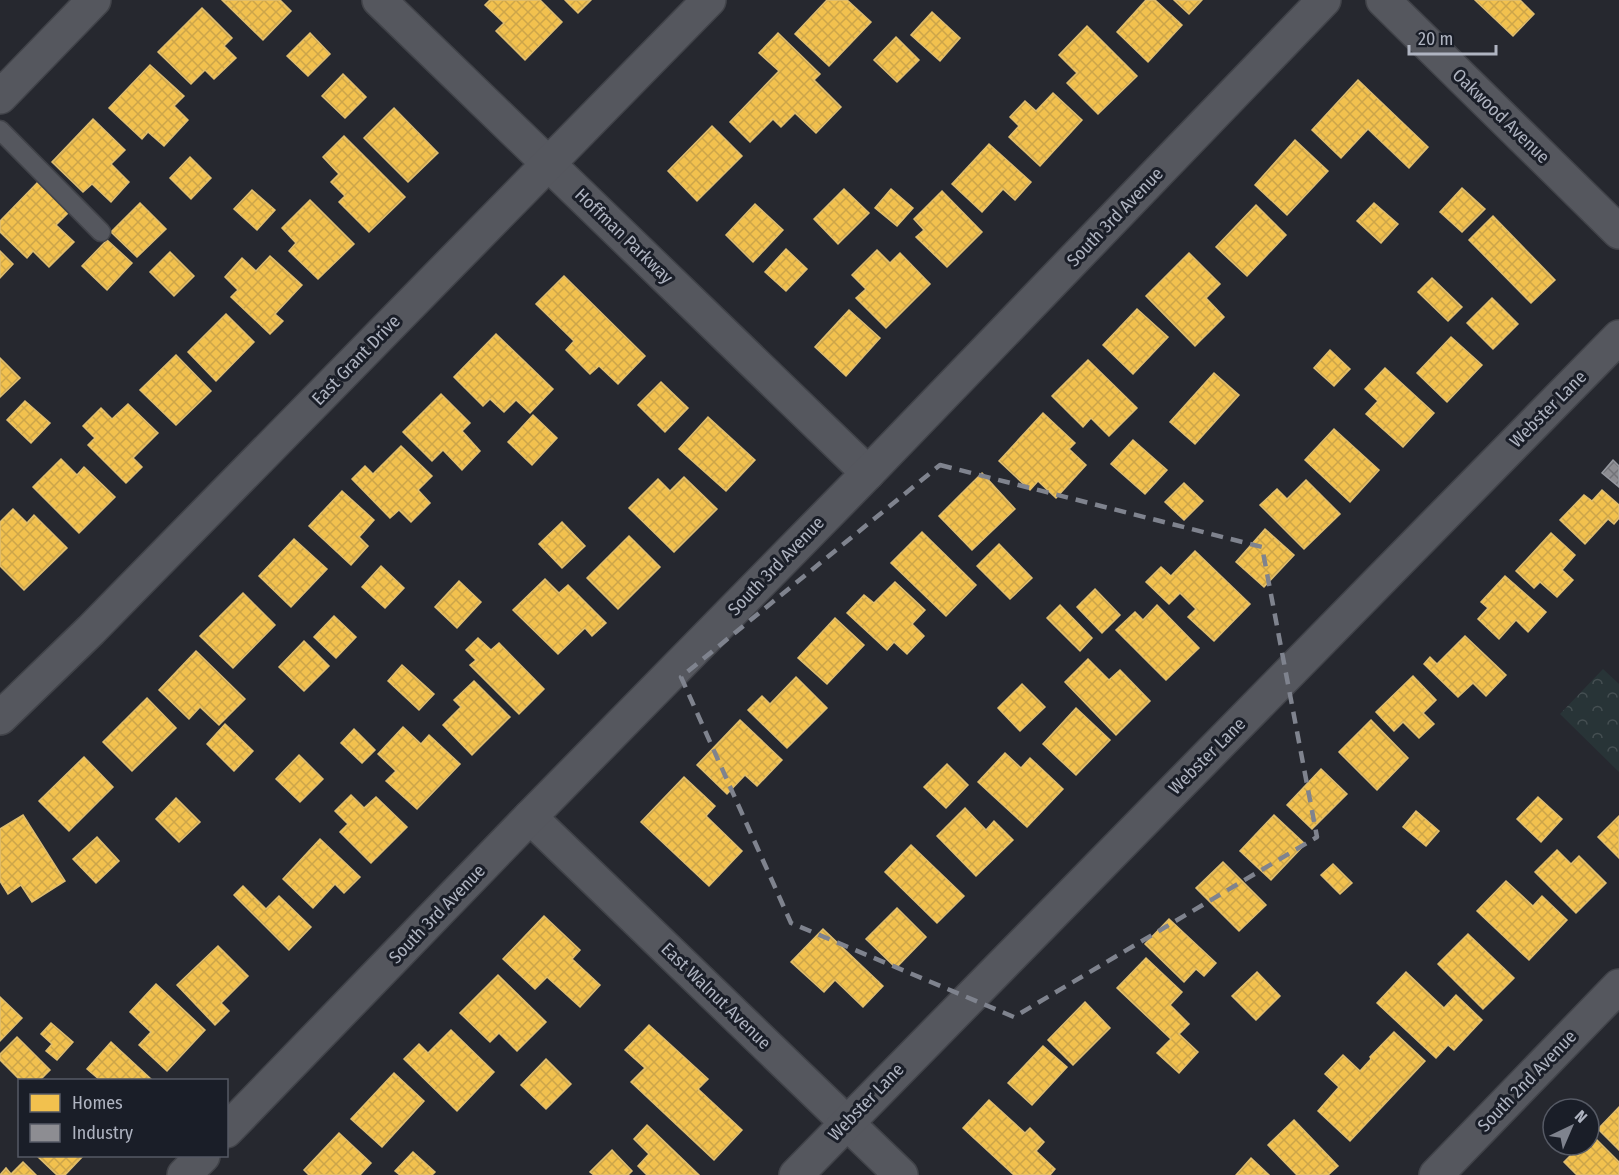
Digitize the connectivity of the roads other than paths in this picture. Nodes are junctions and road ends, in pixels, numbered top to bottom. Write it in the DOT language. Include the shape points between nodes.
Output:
graph roads {
  1 [pos="94,0"];
  2 [pos="379,0"];
  3 [pos="709,0"];
  4 [pos="1324,0"];
  5 [pos="1383,0"];
  6 [pos="0,97"];
  7 [pos="0,130"];
  8 [pos="550,163"];
  9 [pos="101,232"];
  10 [pos="1619,232"];
  11 [pos="1619,337"];
  12 [pos="868,473"];
  13 [pos="0,718"];
  14 [pos="530,817"];
  15 [pos="1619,986"];
  16 [pos="846,1122"];
  17 [pos="228,1129"];
  18 [pos="201,1157"];
  19 [pos="184,1175"];
  20 [pos="796,1175"];
  21 [pos="901,1175"];
  22 [pos="1436,1175"];
  1 -- 6 [label="street"];
  2 -- 8 [label="street, Hoffman Parkway"];
  3 -- 8 [label="street, East Grant Drive"];
  4 -- 12 [label="street, South 3rd Avenue"];
  5 -- 10 [label="street, Oakwood Avenue"];
  7 -- 9 [label="lane"];
  8 -- 12 [label="street, Hoffman Parkway"];
  8 -- 13 [label="street, East Grant Drive"];
  11 -- 16 [label="street, Webster Lane"];
  12 -- 14 [label="street, South 3rd Avenue"];
  14 -- 16 [label="street, East Walnut Avenue"];
  14 -- 17 [label="street, South 3rd Avenue"];
  15 -- 22 [label="street, South 2nd Avenue"];
  16 -- 20 [label="street, Webster Lane"];
  16 -- 21 [label="street, East Walnut Avenue"];
  18 -- 19 [label="street"];
}
